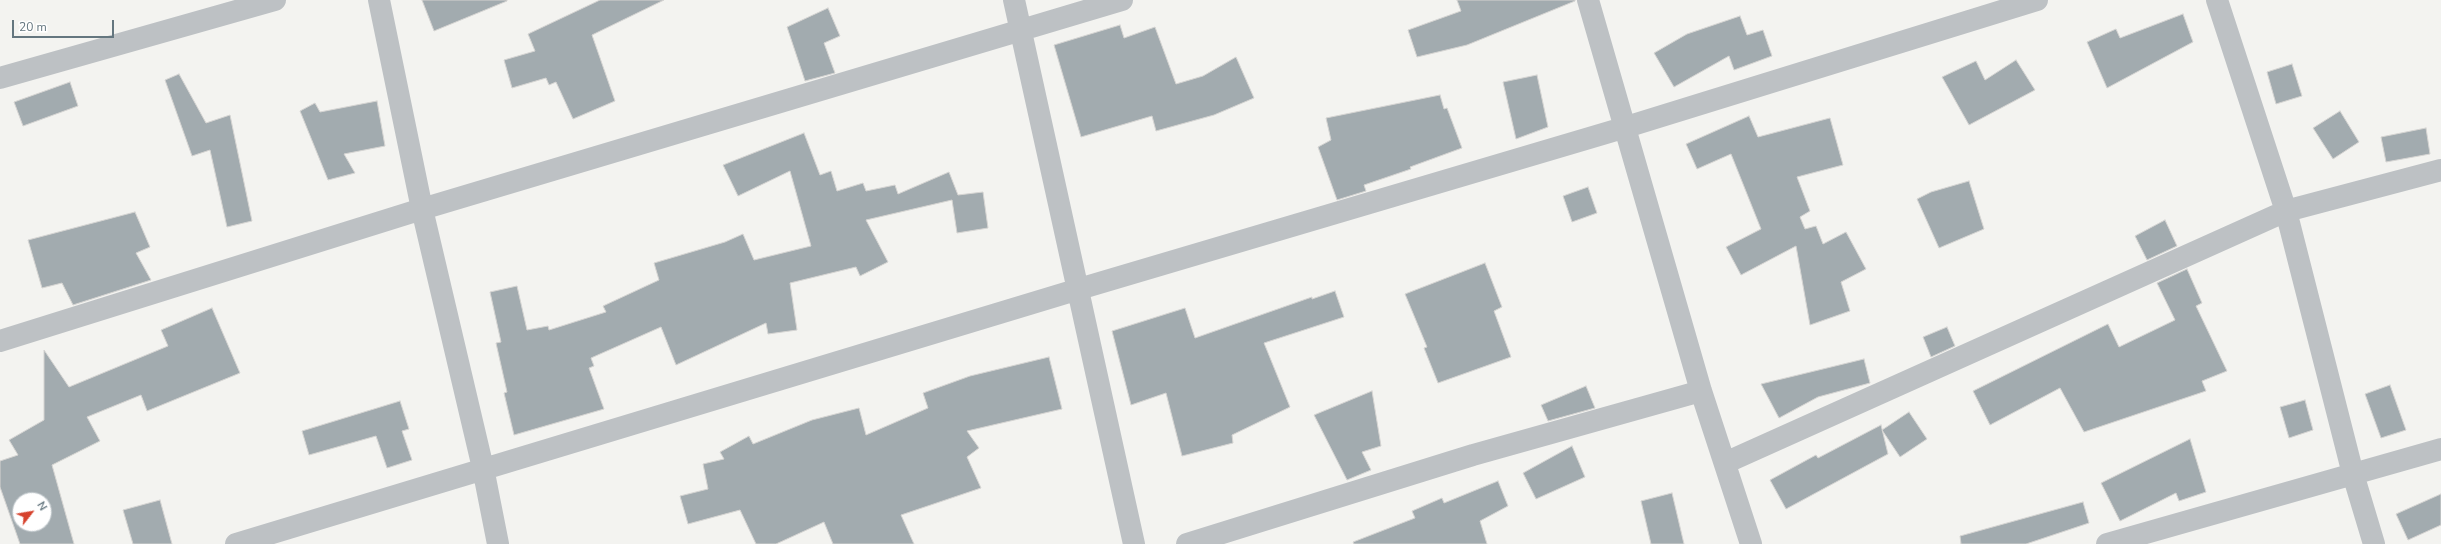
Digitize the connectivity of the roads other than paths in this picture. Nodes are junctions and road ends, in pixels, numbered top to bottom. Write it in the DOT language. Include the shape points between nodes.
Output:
graph roads {
  1 [pos="275,0"];
  2 [pos="379,0"];
  3 [pos="1014,0"];
  4 [pos="1122,0"];
  5 [pos="1588,0"];
  6 [pos="2037,0"];
  7 [pos="2218,0"];
  8 [pos="1022,30"];
  9 [pos="0,78"];
  10 [pos="1623,128"];
  11 [pos="2441,170"];
  12 [pos="422,209"];
  13 [pos="2286,211"];
  14 [pos="1079,289"];
  15 [pos="0,341"];
  16 [pos="1701,391"];
  17 [pos="2441,449"];
  18 [pos="1725,462"];
  19 [pos="483,468"];
  20 [pos="2353,474"];
  21 [pos="236,544"];
  22 [pos="498,544"];
  23 [pos="1134,544"];
  24 [pos="1187,544"];
  25 [pos="1751,544"];
  26 [pos="2107,544"];
  27 [pos="2374,544"];
  1 -- 9 [label="street"];
  2 -- 12 [label="street"];
  3 -- 8 [label="street"];
  4 -- 8 [label="street"];
  5 -- 10 [label="street"];
  6 -- 10 [label="street"];
  7 -- 13 [label="street"];
  8 -- 12 [label="street"];
  8 -- 14 [label="street"];
  10 -- 14 [label="street"];
  10 -- 16 [label="street"];
  11 -- 13 [label="street"];
  12 -- 15 [label="street"];
  12 -- 19 [label="street"];
  13 -- 18 [label="street"];
  13 -- 20 [label="street"];
  14 -- 19 [label="street"];
  14 -- 23 [label="street"];
  16 -- 18 [label="street"];
  16 -- 24 [label="street" via="1473,455"];
  17 -- 20 [label="street"];
  18 -- 25 [label="street"];
  19 -- 21 [label="street"];
  19 -- 22 [label="street"];
  20 -- 26 [label="street"];
  20 -- 27 [label="street"];
}
